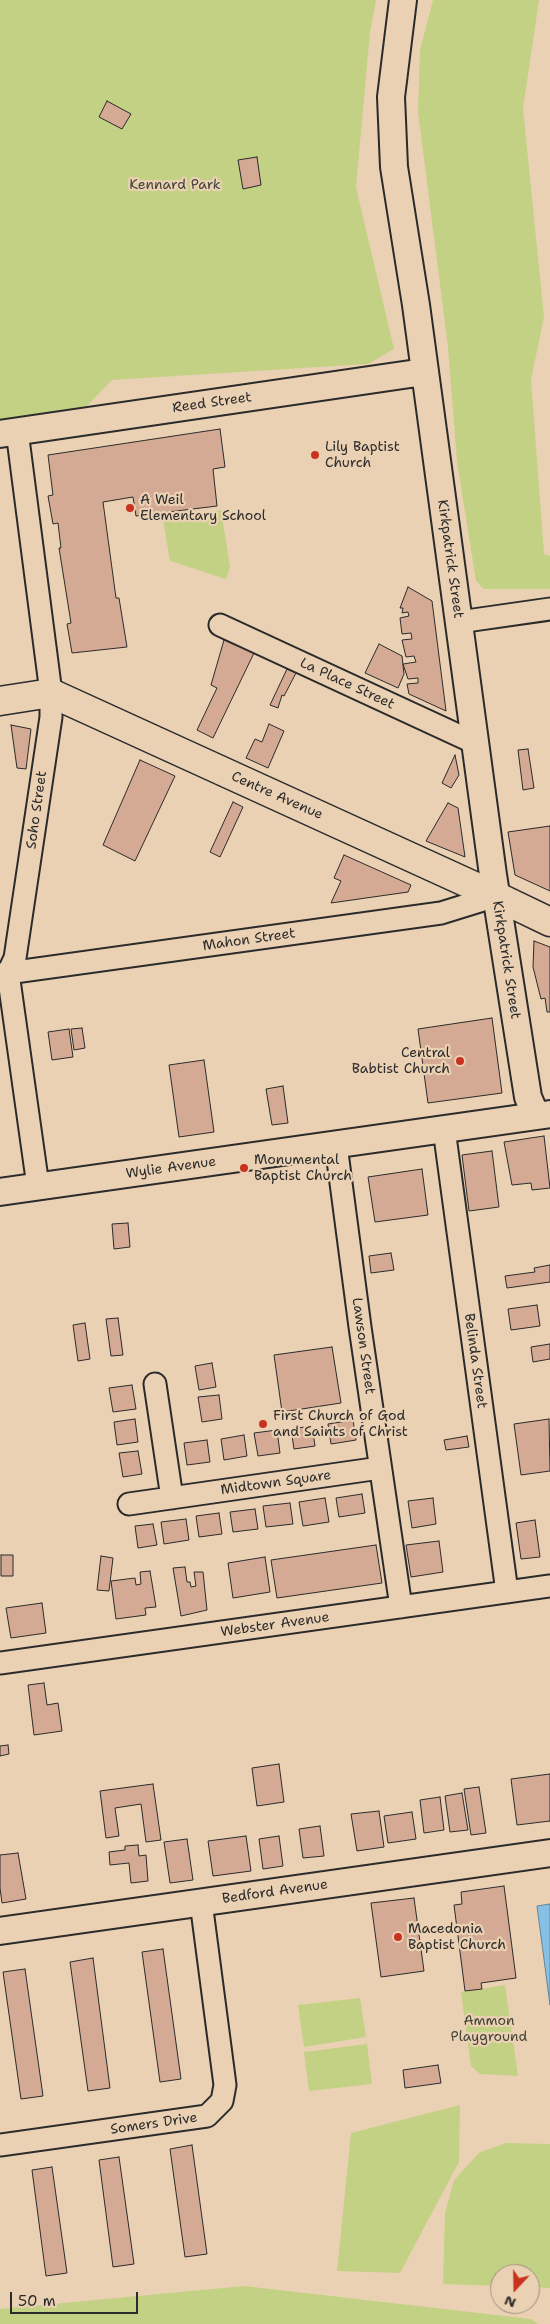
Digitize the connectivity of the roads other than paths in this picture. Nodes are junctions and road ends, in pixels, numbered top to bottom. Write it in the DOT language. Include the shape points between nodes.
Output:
graph roads {
  1 [pos="403,0"];
  2 [pos="424,372"];
  3 [pos="9,433"];
  4 [pos="550,609"];
  5 [pos="458,622"];
  6 [pos="220,625"];
  7 [pos="52,693"];
  8 [pos="0,701"];
  9 [pos="475,743"];
  10 [pos="496,896"];
  11 [pos="550,922"];
  12 [pos="4,973"];
  13 [pos="543,1115"];
  14 [pos="444,1129"];
  15 [pos="336,1145"];
  16 [pos="38,1186"];
  17 [pos="0,1192"];
  18 [pos="155,1384"];
  19 [pos="380,1468"];
  20 [pos="172,1498"];
  21 [pos="129,1504"];
  22 [pos="550,1586"];
  23 [pos="507,1592"];
  24 [pos="401,1607"];
  25 [pos="0,1664"];
  26 [pos="550,1853"];
  27 [pos="201,1902"];
  28 [pos="0,1930"];
  29 [pos="0,2145"];
  1 -- 2 [label="street, Kirkpatrick Street" via="391,97 394,167"];
  2 -- 3 [label="street, Reed Street"];
  2 -- 5 [label="street, Kirkpatrick Street"];
  3 -- 7 [label="street, Soho Street"];
  4 -- 5 [label="street"];
  5 -- 9 [label="street, Kirkpatrick Street"];
  6 -- 9 [label="street, La Place Street"];
  7 -- 8 [label="main road"];
  7 -- 10 [label="main road, Centre Avenue"];
  7 -- 12 [label="street, Soho Street" via="15,958"];
  9 -- 10 [label="street, Kirkpatrick Street"];
  10 -- 11 [label="main road, Centre Avenue"];
  10 -- 12 [label="street, Mahon Street" via="441,913"];
  10 -- 13 [label="street, Kirkpatrick Street" via="528,1097"];
  12 -- 16 [label="street, Soho Street"];
  13 -- 14 [label="street, Wylie Avenue"];
  14 -- 15 [label="street, Wylie Avenue"];
  14 -- 23 [label="street, Belinda Street"];
  15 -- 16 [label="street, Wylie Avenue"];
  15 -- 19 [label="street, Lawson Street"];
  16 -- 17 [label="street, Wylie Avenue"];
  18 -- 20 [label="street"];
  19 -- 20 [label="street, Midtown Square"];
  19 -- 24 [label="street, Lawson Street"];
  20 -- 21 [label="street, Midtown Square"];
  22 -- 23 [label="street, Webster Avenue"];
  23 -- 24 [label="street, Webster Avenue"];
  24 -- 25 [label="street, Webster Avenue"];
  26 -- 27 [label="street, Bedford Avenue"];
  27 -- 28 [label="street, Bedford Avenue"];
  27 -- 29 [label="street, Somers Drive" via="225,2085 222,2101 207,2116"];
}
